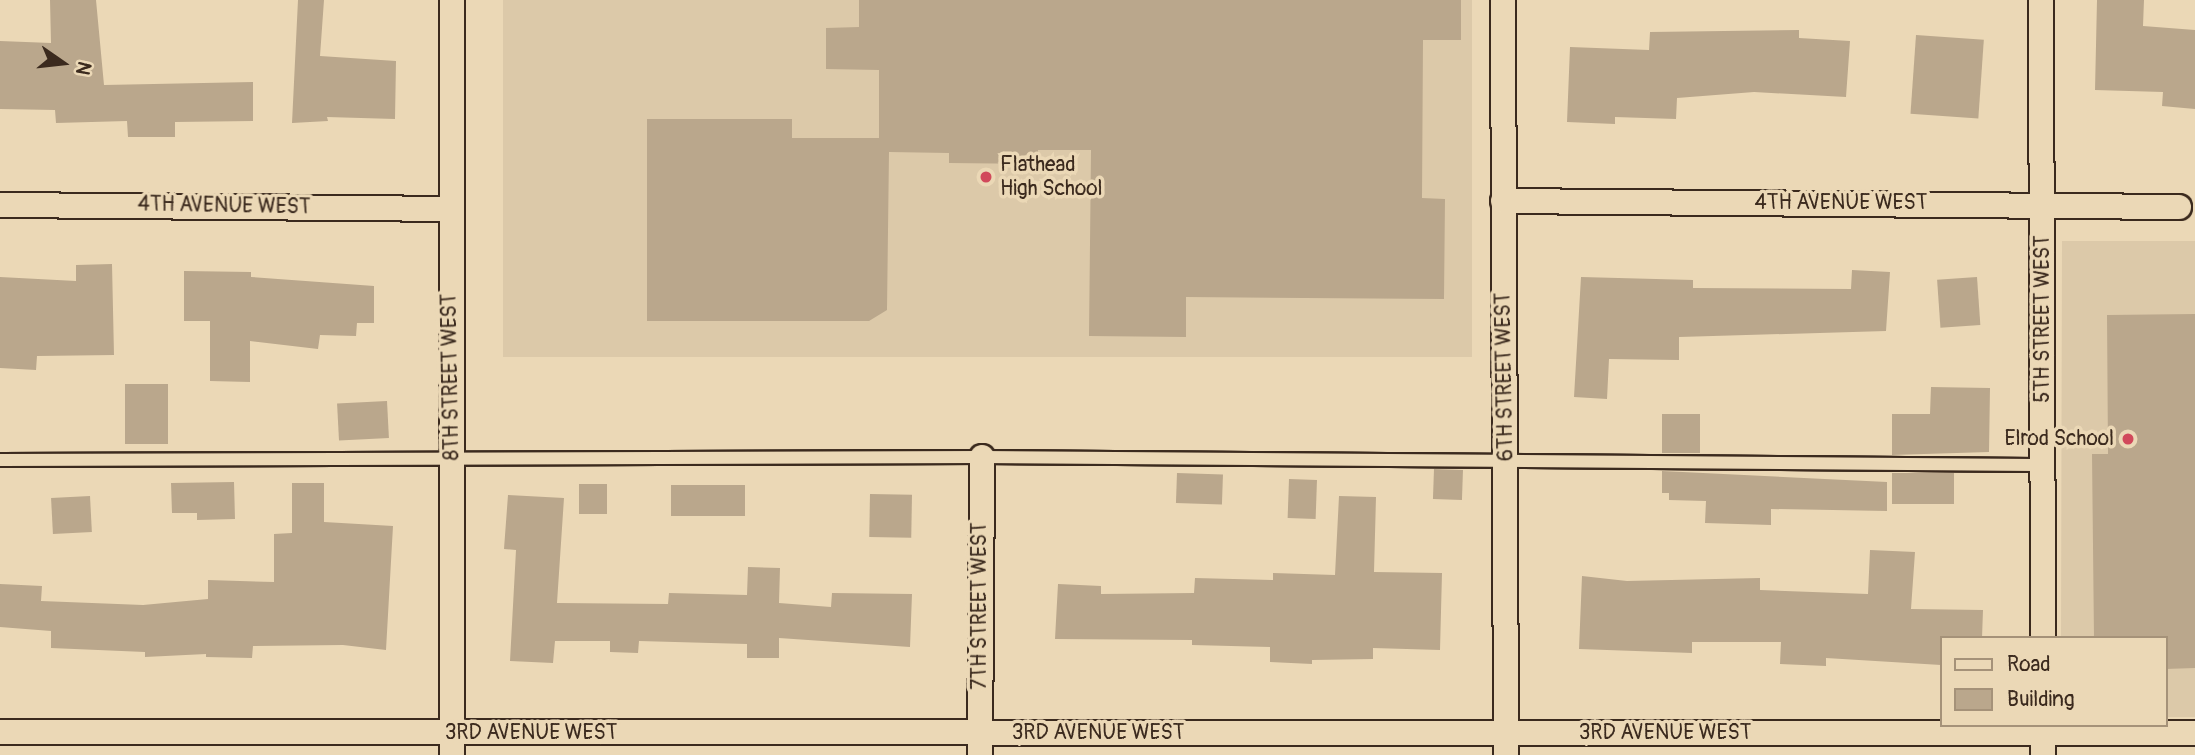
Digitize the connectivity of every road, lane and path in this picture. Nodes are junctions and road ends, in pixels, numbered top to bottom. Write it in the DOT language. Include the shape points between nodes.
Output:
graph roads {
  1 [pos="452,0"];
  2 [pos="1503,0"];
  3 [pos="2041,0"];
  4 [pos="1503,201"];
  5 [pos="0,205"];
  6 [pos="2043,205"];
  7 [pos="2179,207"];
  8 [pos="449,209"];
  9 [pos="982,457"];
  10 [pos="452,458"];
  11 [pos="0,460"];
  12 [pos="1507,461"];
  13 [pos="2043,465"];
  14 [pos="2043,636"];
  15 [pos="0,732"];
  16 [pos="2195,733"];
  17 [pos="2043,738"];
  18 [pos="452,744"];
  19 [pos="980,744"];
  20 [pos="1506,744"];
  1 -- 8 [label="street, 8TH STREET WEST"];
  2 -- 4 [label="street, 6TH STREET WEST"];
  3 -- 6 [label="street, 5TH STREET WEST"];
  4 -- 6 [label="street, 4TH AVENUE WEST"];
  4 -- 12 [label="street, 6TH STREET WEST"];
  5 -- 8 [label="street, 4TH AVENUE WEST"];
  6 -- 7 [label="street, 4TH AVENUE WEST"];
  6 -- 13 [label="street, 5TH STREET WEST"];
  8 -- 10 [label="street, 8TH STREET WEST"];
  9 -- 10 [label="lane"];
  9 -- 12 [label="lane"];
  9 -- 19 [label="street, 7TH STREET WEST"];
  10 -- 11 [label="lane"];
  10 -- 18 [label="street, 8TH STREET WEST"];
  12 -- 13 [label="lane"];
  12 -- 20 [label="street, 6TH STREET WEST"];
  13 -- 14 [label="street, 5TH STREET WEST"];
  15 -- 18 [label="street, 3RD AVENUE WEST"];
  16 -- 17 [label="street, 3RD AVENUE WEST"];
  17 -- 20 [label="street, 3RD AVENUE WEST"];
  18 -- 19 [label="street, 3RD AVENUE WEST"];
  19 -- 20 [label="street, 3RD AVENUE WEST"];
}
